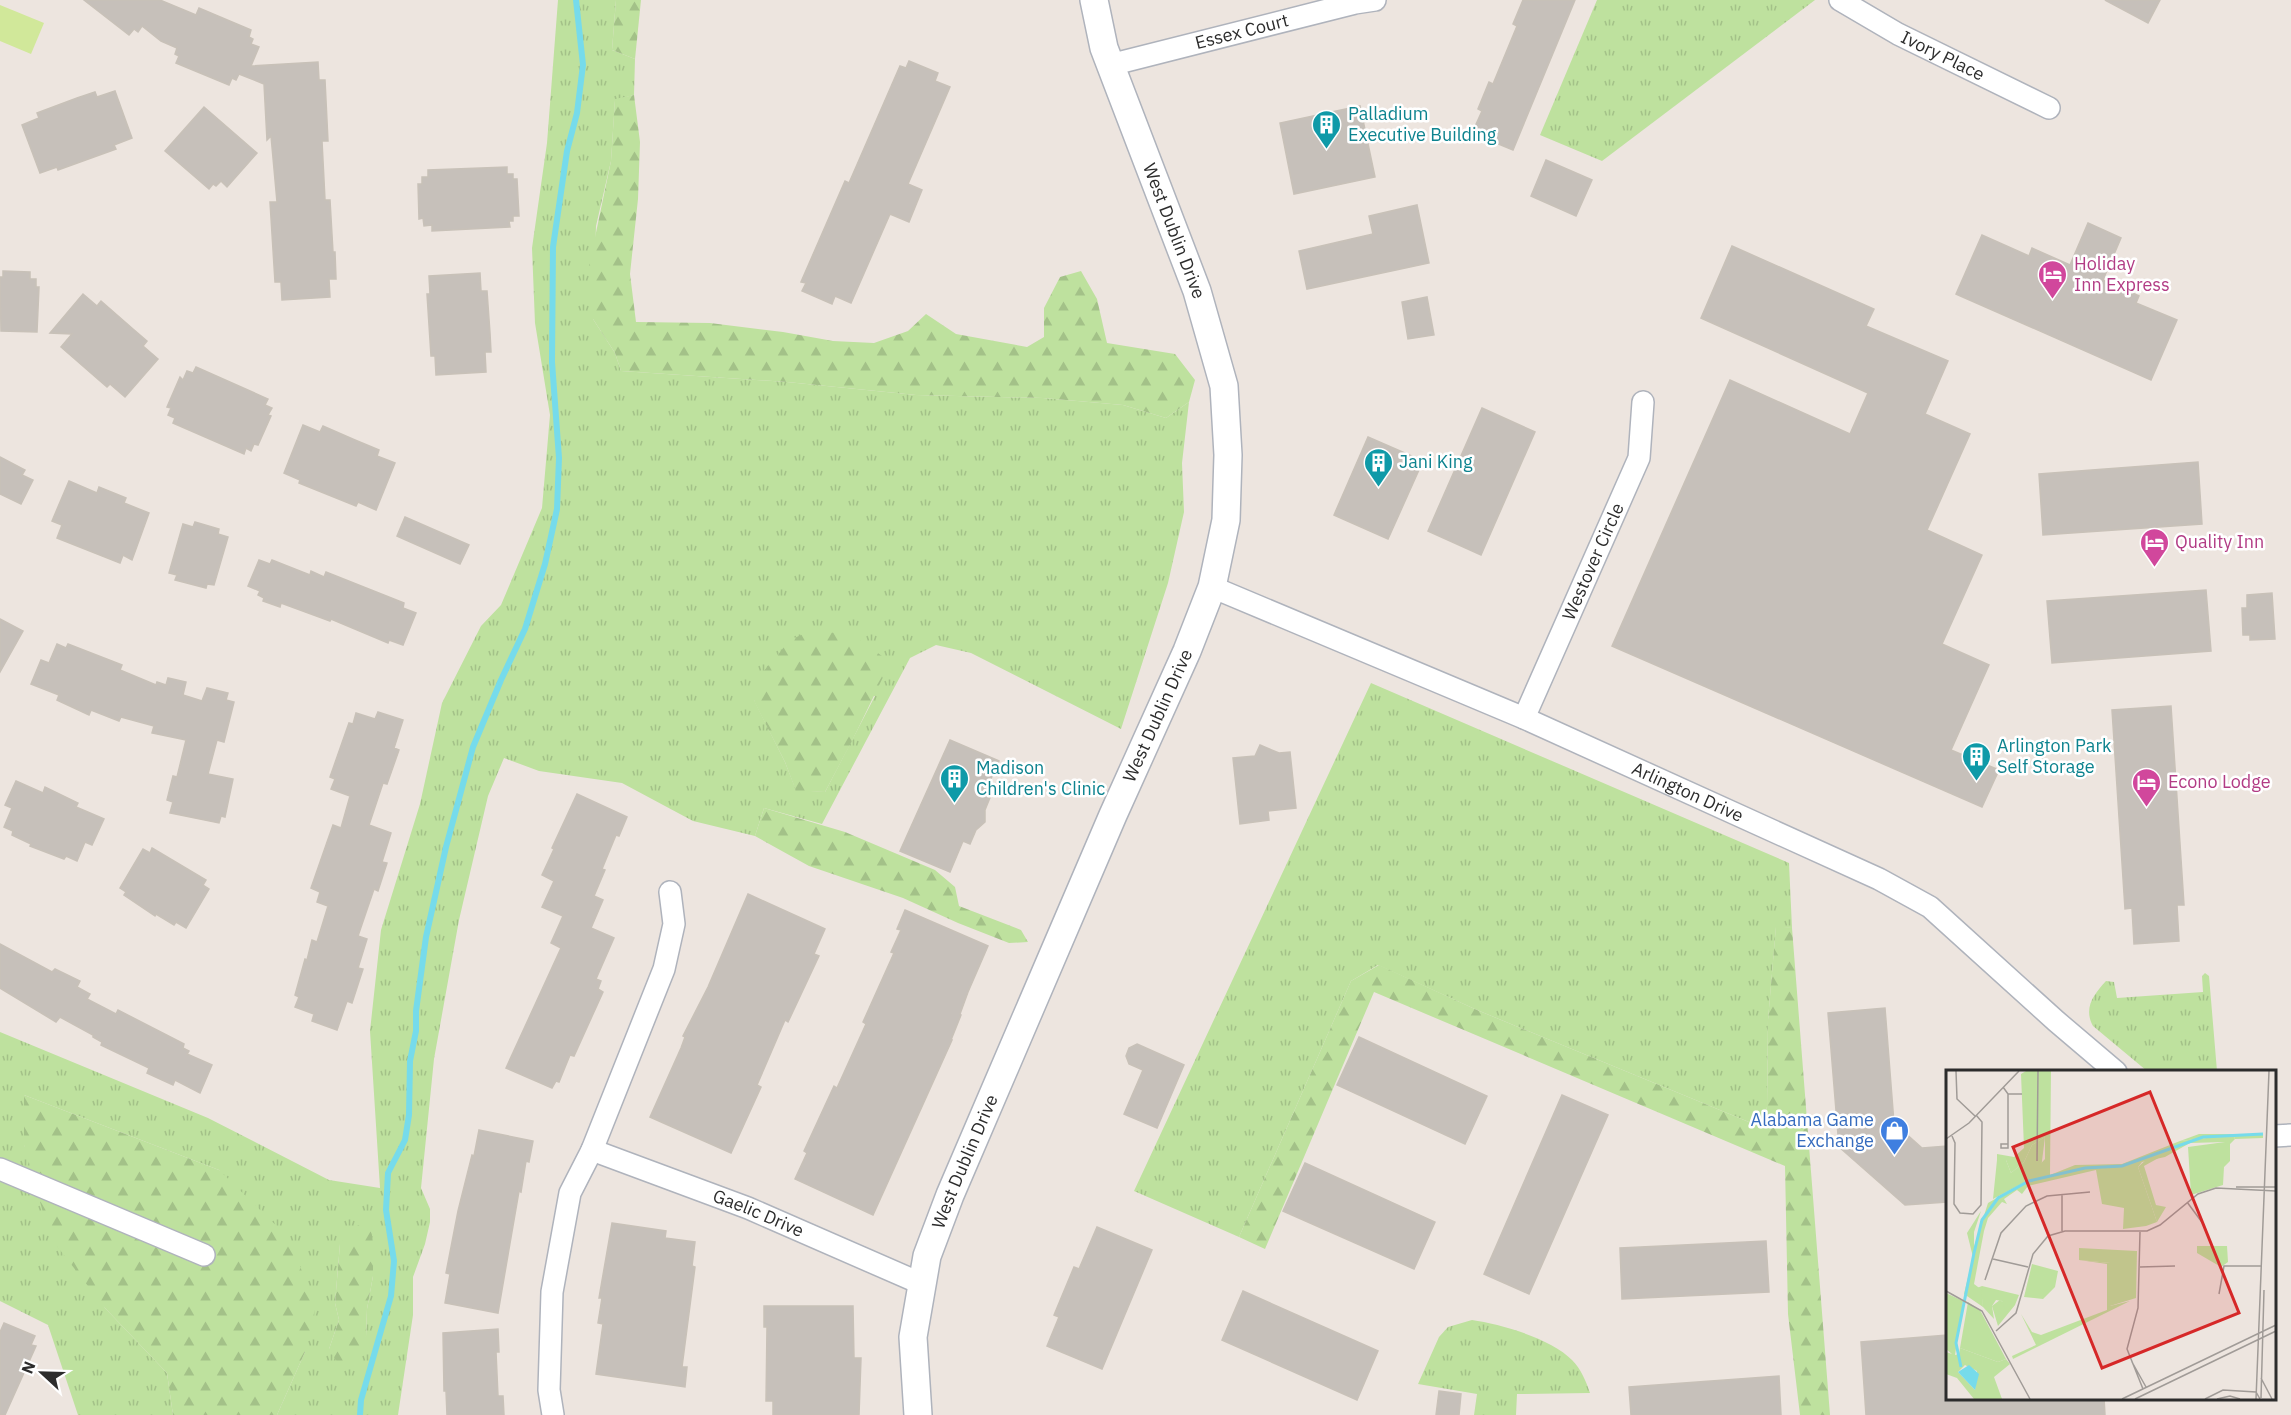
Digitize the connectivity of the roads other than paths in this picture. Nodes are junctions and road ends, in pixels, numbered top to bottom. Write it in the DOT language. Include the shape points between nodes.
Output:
graph roads {
  1 [pos="1094,0"];
  2 [pos="1375,0"];
  3 [pos="1840,0"];
  4 [pos="1110,65"];
  5 [pos="2049,108"];
  6 [pos="1643,402"];
  7 [pos="1212,587"];
  8 [pos="1524,718"];
  9 [pos="670,892"];
  10 [pos="2115,1070"];
  11 [pos="2291,1135"];
  12 [pos="2276,1136"];
  13 [pos="592,1150"];
  14 [pos="0,1169"];
  15 [pos="204,1255"];
  16 [pos="922,1284"];
  17 [pos="553,1415"];
  18 [pos="918,1415"];
  1 -- 4 [label="street, West Dublin Drive"];
  2 -- 4 [label="street, Essex Court"];
  3 -- 5 [label="street, Ivory Place" via="1907,39"];
  4 -- 7 [label="street, West Dublin Drive" via="1197,291 1224,386 1226,520"];
  6 -- 8 [label="street, Westover Circle" via="1639,458"];
  7 -- 8 [label="street, Arlington Drive"];
  7 -- 16 [label="street, West Dublin Drive" via="950,1195 927,1256"];
  8 -- 10 [label="street, Arlington Drive" via="1879,879 1930,907"];
  9 -- 13 [label="street" via="674,924 664,969"];
  11 -- 12 [label="street"];
  13 -- 16 [label="street, Gaelic Drive" via="748,1208"];
  13 -- 17 [label="street" via="570,1193 552,1292 549,1390"];
  14 -- 15 [label="street"];
  16 -- 18 [label="street, West Dublin Drive" via="913,1337"];
}
